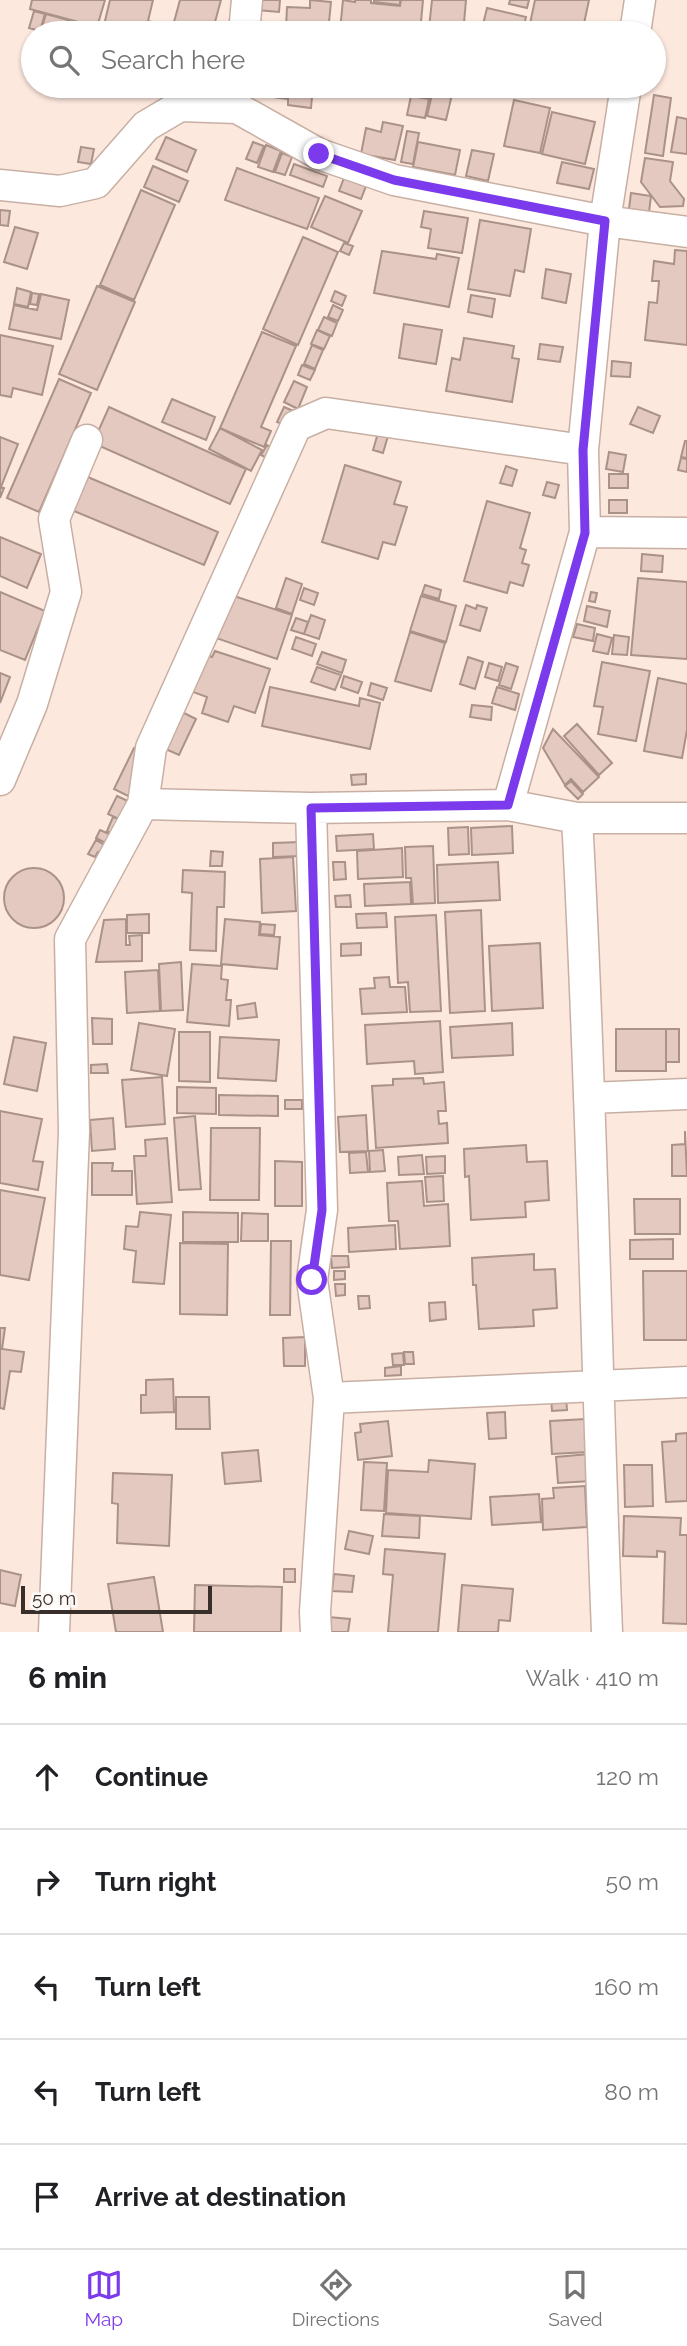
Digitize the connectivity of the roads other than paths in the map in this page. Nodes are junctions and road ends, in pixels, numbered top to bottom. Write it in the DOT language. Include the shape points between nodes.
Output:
graph roads {
  1 [pos="247,0"];
  2 [pos="640,0"];
  3 [pos="245,21"];
  4 [pos="637,21"];
  5 [pos="232,98"];
  6 [pos="239,98"];
  7 [pos="624,98"];
  8 [pos="0,185"];
  9 [pos="605,221"];
  10 [pos="687,232"];
  11 [pos="87,440"];
  12 [pos="583,450"];
  13 [pos="585,533"];
  14 [pos="687,533"];
  15 [pos="0,780"];
  16 [pos="143,804"];
  17 [pos="508,805"];
  18 [pos="311,808"];
  19 [pos="578,818"];
  20 [pos="687,818"];
  21 [pos="687,1094"];
  22 [pos="589,1098"];
  23 [pos="687,1382"];
  24 [pos="597,1385"];
  25 [pos="330,1398"];
  26 [pos="54,1632"];
  27 [pos="316,1632"];
  28 [pos="607,1632"];
  1 -- 3 [label="street"];
  2 -- 4 [label="street"];
  5 -- 8 [label="street" via="180,106 146,126 96,183 60,191"];
  6 -- 9 [label="street" via="319,154 394,180"];
  7 -- 9 [label="street"];
  9 -- 10 [label="street"];
  9 -- 12 [label="street"];
  11 -- 15 [label="street" via="54,519 66,592 33,704"];
  12 -- 13 [label="street"];
  12 -- 16 [label="street" via="326,413 296,426 151,748"];
  13 -- 14 [label="street"];
  13 -- 17 [label="street"];
  16 -- 18 [label="street"];
  16 -- 26 [label="street" via="70,939 74,1132"];
  17 -- 18 [label="street"];
  17 -- 19 [label="street"];
  18 -- 25 [label="street" via="322,1210 312,1280"];
  19 -- 20 [label="street"];
  19 -- 22 [label="street"];
  21 -- 22 [label="street"];
  22 -- 24 [label="street"];
  23 -- 24 [label="street"];
  24 -- 25 [label="street"];
  24 -- 28 [label="street"];
  25 -- 27 [label="street"];
}
